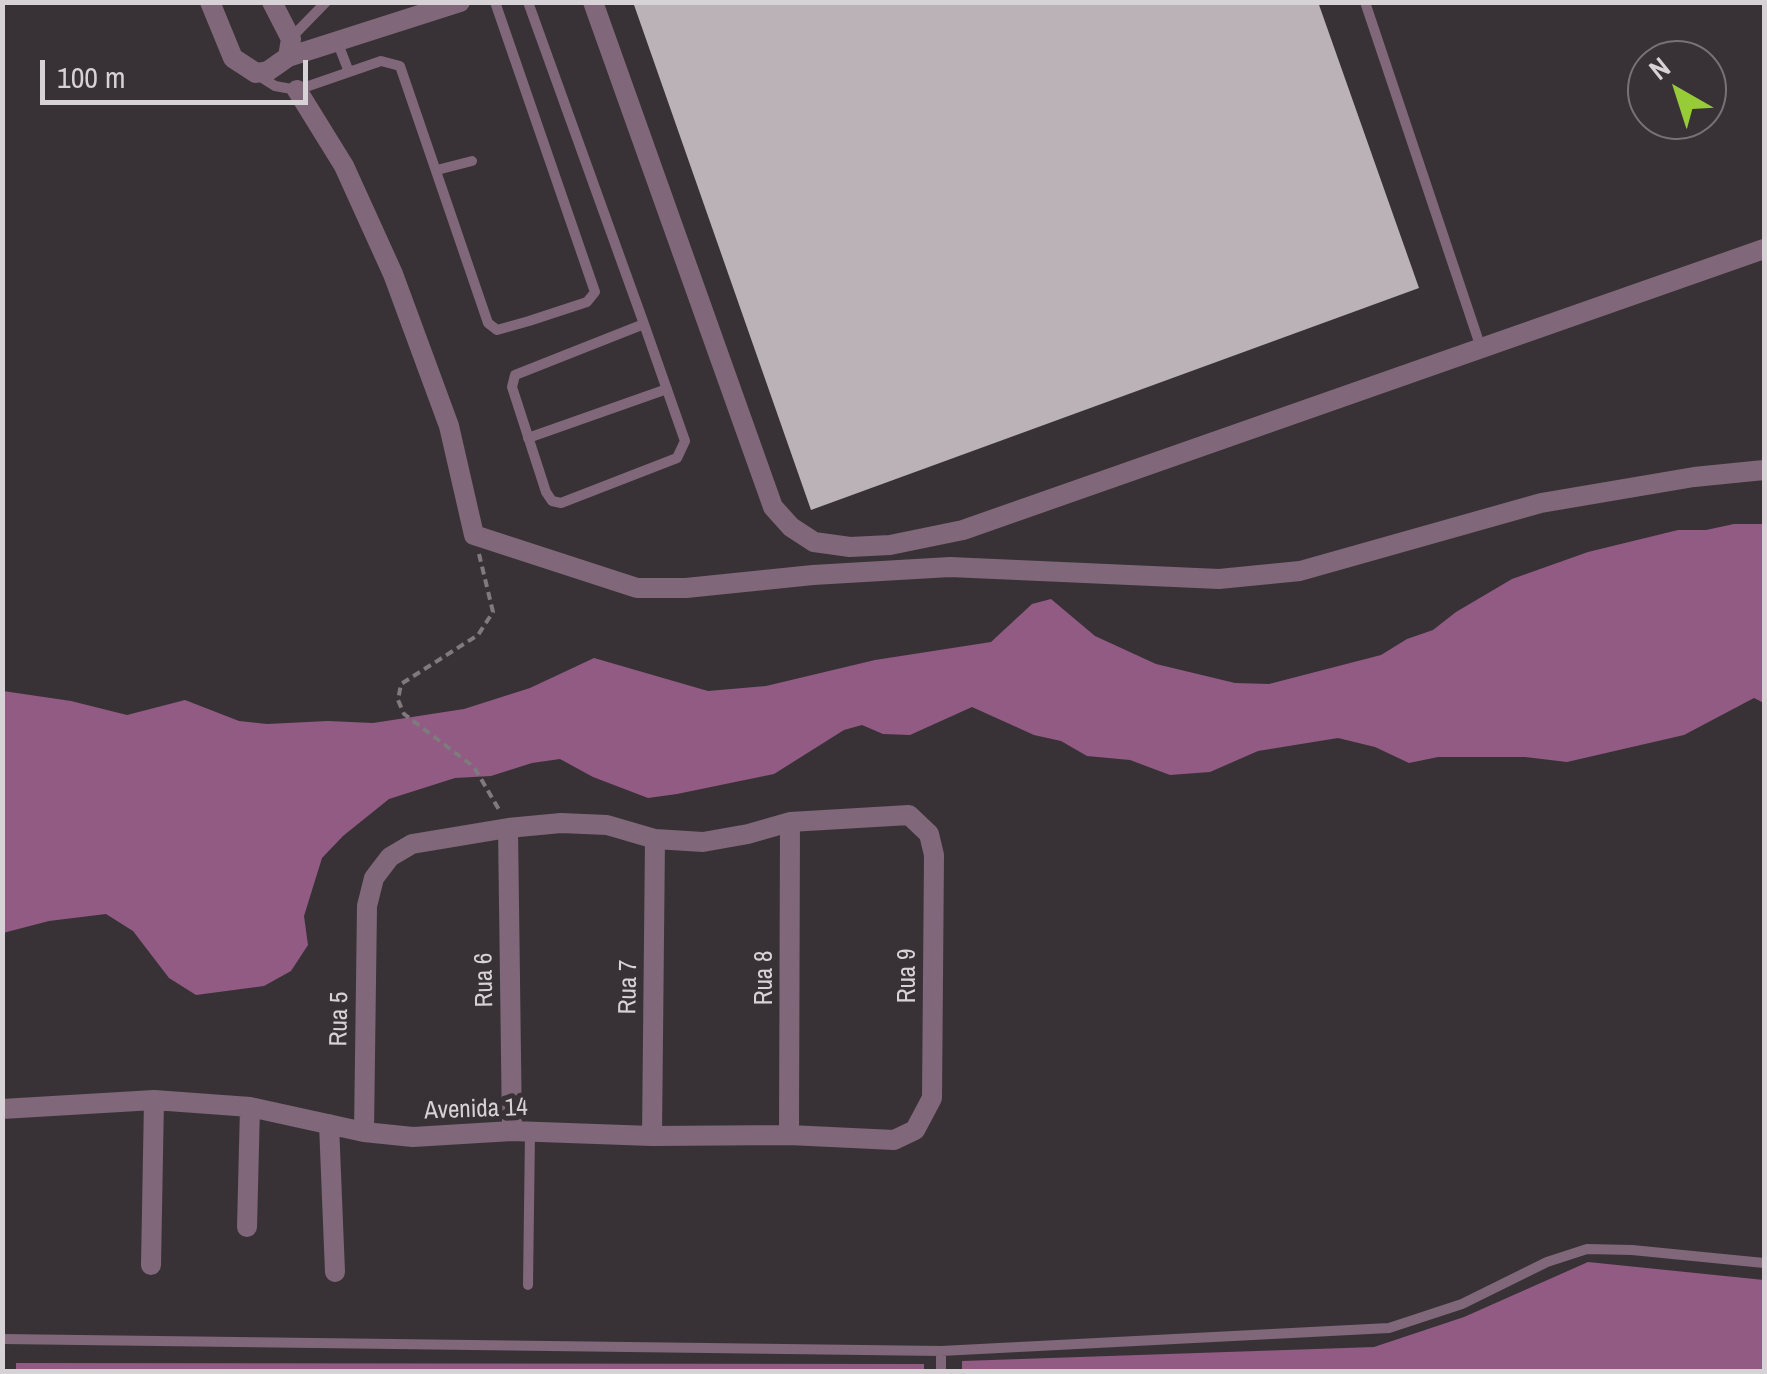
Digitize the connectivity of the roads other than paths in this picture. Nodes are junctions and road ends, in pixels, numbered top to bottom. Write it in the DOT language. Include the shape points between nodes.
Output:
graph roads {
  1 [pos="210,2"];
  2 [pos="272,2"];
  3 [pos="326,2"];
  4 [pos="460,2"];
  5 [pos="495,2"];
  6 [pos="528,2"];
  7 [pos="593,2"];
  8 [pos="1364,2"];
  9 [pos="337,40"];
  10 [pos="289,48"];
  11 [pos="350,72"];
  12 [pos="256,74"];
  13 [pos="298,90"];
  14 [pos="472,160"];
  15 [pos="436,170"];
  16 [pos="1764,249"];
  17 [pos="644,324"];
  18 [pos="1481,349"];
  19 [pos="666,388"];
  20 [pos="528,438"];
  21 [pos="1764,470"];
  22 [pos="790,822"];
  23 [pos="508,828"];
  24 [pos="655,838"];
  25 [pos="932,1098"];
  26 [pos="154,1100"];
  27 [pos="250,1106"];
  28 [pos="2,1109"];
  29 [pos="329,1124"];
  30 [pos="364,1132"];
  31 [pos="521,1132"];
  32 [pos="789,1135"];
  33 [pos="652,1136"];
  34 [pos="246,1226"];
  35 [pos="1764,1262"];
  36 [pos="150,1264"];
  37 [pos="335,1272"];
  38 [pos="528,1285"];
  39 [pos="2,1339"];
  40 [pos="941,1352"];
  41 [pos="941,1372"];
  1 -- 12 [label="street" via="232,58"];
  2 -- 10 [label="street"];
  3 -- 10 [label="lane"];
  4 -- 9 [label="street"];
  5 -- 15 [label="lane" via="594,285 592,297 493,328"];
  6 -- 17 [label="lane"];
  7 -- 18 [label="street" via="774,507 814,542 890,545 963,530"];
  8 -- 18 [label="lane"];
  9 -- 10 [label="street"];
  9 -- 11 [label="lane"];
  10 -- 12 [label="street" via="268,71"];
  11 -- 13 [label="lane"];
  11 -- 15 [label="lane" via="381,61 400,66"];
  12 -- 13 [label="lane"];
  13 -- 21 [label="street" via="344,166 392,274 450,426 474,535 637,588 950,567 1219,579 1300,571 1541,504"];
  14 -- 15 [label="lane"];
  16 -- 18 [label="street"];
  17 -- 19 [label="lane"];
  17 -- 20 [label="lane" via="514,375"];
  19 -- 20 [label="lane"];
  19 -- 20 [label="lane" via="686,441 677,458 561,504 546,492"];
  22 -- 24 [label="street" via="702,842"];
  22 -- 25 [label="street, Rua 9" via="909,815 929,834"];
  22 -- 32 [label="street, Rua 8"];
  23 -- 24 [label="street" via="606,825"];
  23 -- 30 [label="street, Rua 5" via="412,844 374,878 367,906"];
  23 -- 31 [label="street, Rua 6"];
  24 -- 33 [label="street, Rua 7"];
  25 -- 32 [label="street, Avenida 14" via="915,1130 894,1140"];
  26 -- 27 [label="street, Avenida 14"];
  26 -- 28 [label="street, Avenida 14"];
  26 -- 36 [label="street"];
  27 -- 29 [label="street, Avenida 14"];
  27 -- 34 [label="street"];
  29 -- 30 [label="street, Avenida 14"];
  29 -- 37 [label="street"];
  30 -- 31 [label="street, Avenida 14"];
  31 -- 33 [label="street, Avenida 14"];
  31 -- 38 [label="lane"];
  32 -- 33 [label="street, Avenida 14"];
  35 -- 40 [label="lane" via="1587,1249 1389,1328"];
  39 -- 40 [label="lane"];
  40 -- 41 [label="lane"];
}
